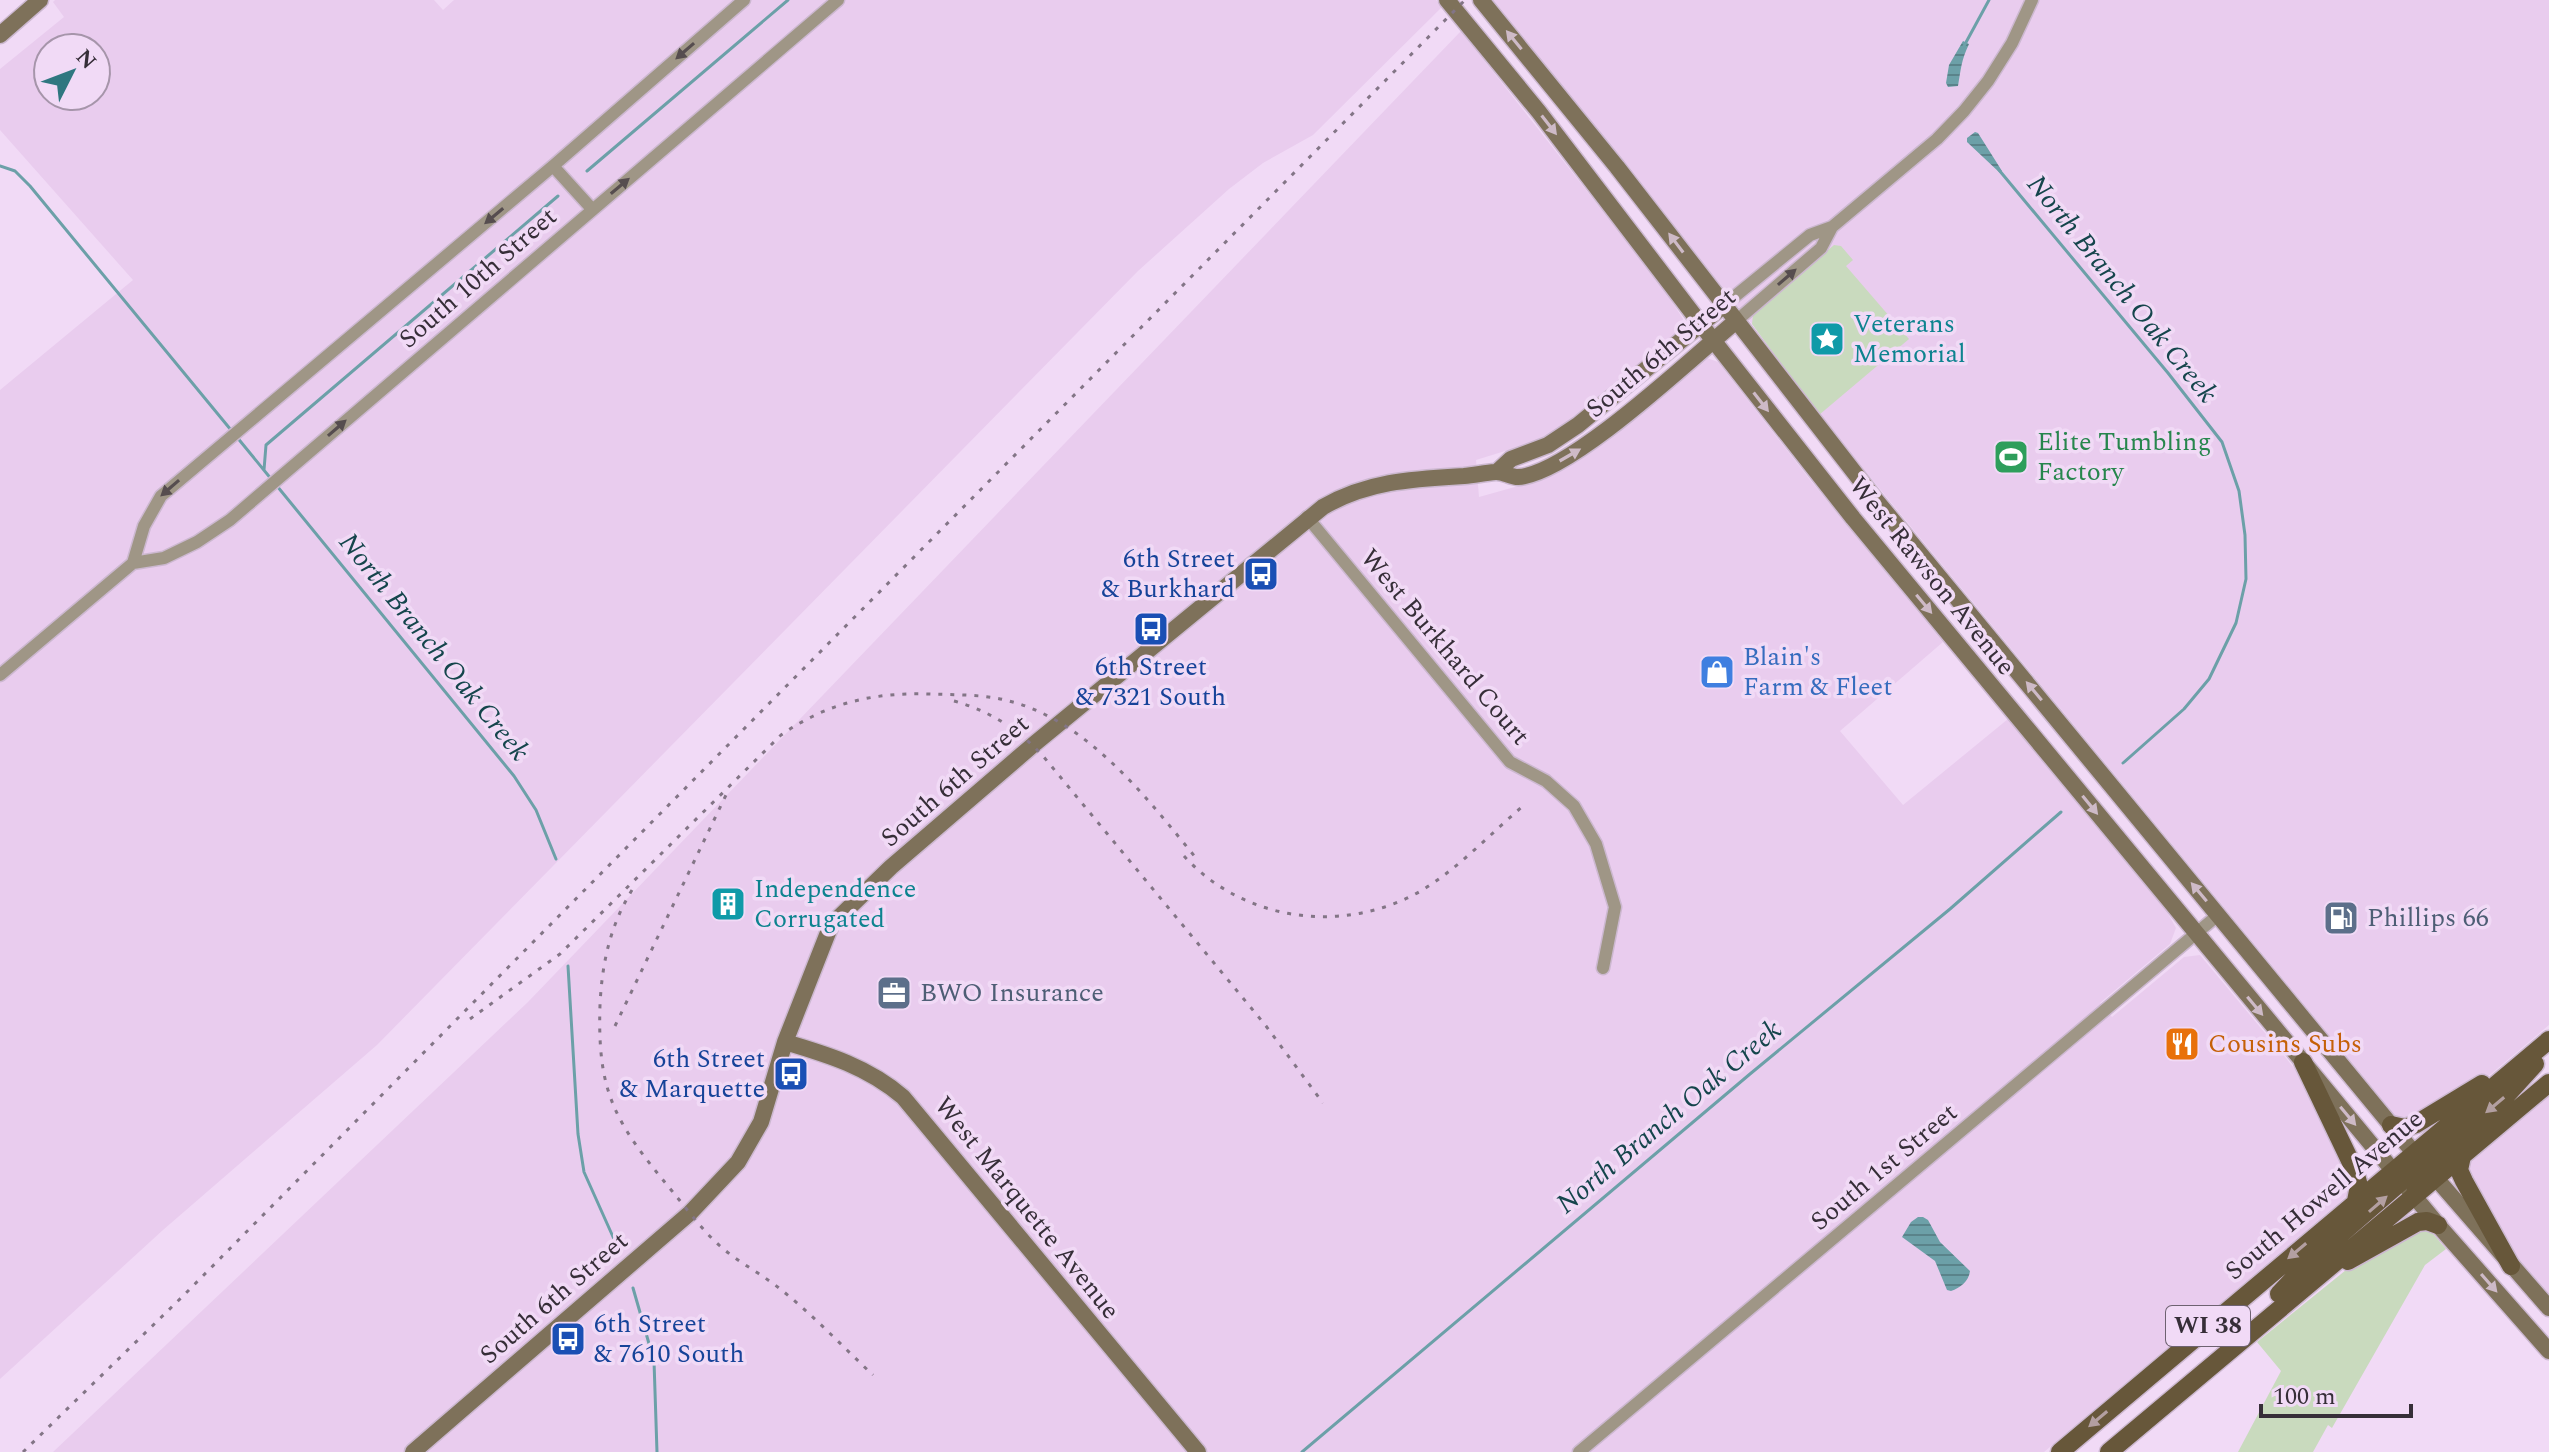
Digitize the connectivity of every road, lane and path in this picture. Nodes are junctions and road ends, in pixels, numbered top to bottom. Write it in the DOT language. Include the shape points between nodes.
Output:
graph roads {
  1 [pos="40,0"];
  2 [pos="744,0"];
  3 [pos="838,0"];
  4 [pos="1447,0"];
  5 [pos="1481,0"];
  6 [pos="2032,0"];
  7 [pos="0,35"];
  8 [pos="553,166"];
  9 [pos="592,209"];
  10 [pos="1832,227"];
  11 [pos="1723,306"];
  12 [pos="1735,322"];
  13 [pos="1701,324"];
  14 [pos="1713,340"];
  15 [pos="1498,471"];
  16 [pos="1307,517"];
  17 [pos="133,563"];
  18 [pos="1999,650"];
  19 [pos="1976,668"];
  20 [pos="0,675"];
  21 [pos="2218,915"];
  22 [pos="2196,934"];
  23 [pos="1603,968"];
  24 [pos="2549,1038"];
  25 [pos="785,1042"];
  26 [pos="2549,1049"];
  27 [pos="2303,1062"];
  28 [pos="2549,1083"];
  29 [pos="2391,1125"];
  30 [pos="2462,1156"];
  31 [pos="2425,1166"];
  32 [pos="2403,1182"];
  33 [pos="2356,1201"];
  34 [pos="2438,1225"];
  35 [pos="2511,1266"];
  36 [pos="2293,1296"];
  37 [pos="2549,1308"];
  38 [pos="2244,1338"];
  39 [pos="2183,1347"];
  40 [pos="2549,1351"];
  41 [pos="2205,1372"];
  42 [pos="413,1452"];
  43 [pos="1198,1452"];
  44 [pos="1579,1452"];
  45 [pos="2060,1452"];
  46 [pos="2109,1452"];
  1 -- 7 [label="main road"];
  2 -- 8 [label="street, South 10th Street, one-way"];
  9 -- 3 [label="street, South 10th Street, one-way"];
  4 -- 13 [label="main road, West Rawson Avenue, one-way"];
  11 -- 5 [label="main road, West Rawson Avenue, one-way"];
  6 -- 10 [label="street, South 6th Street" via="2001,60 1964,111"];
  8 -- 9 [label="street"];
  8 -- 17 [label="street, South 10th Street, one-way" via="161,496 144,526"];
  17 -- 9 [label="street, South 10th Street, one-way" via="164,558 230,520"];
  10 -- 11 [label="street, South 6th Street" via="1810,235"];
  12 -- 10 [label="street, South 6th Street, one-way" via="1821,248"];
  11 -- 12 [label="main road, West Rawson Avenue"];
  11 -- 13 [label="main road, South 6th Street"];
  12 -- 14 [label="main road, South 6th Street"];
  12 -- 18 [label="main road, West Rawson Avenue"];
  13 -- 14 [label="main road, West Rawson Avenue"];
  13 -- 15 [label="main road, South 6th Street" via="1578,425"];
  15 -- 14 [label="main road, South 6th Street, one-way" via="1518,477 1574,454"];
  14 -- 19 [label="main road, West Rawson Avenue, one-way"];
  15 -- 16 [label="main road, South 6th Street" via="1371,486 1337,498"];
  16 -- 23 [label="street, West Burkhard Court" via="1510,762 1546,781 1574,806 1596,844 1615,907"];
  16 -- 25 [label="main road, South 6th Street" via="891,867 831,925"];
  17 -- 20 [label="street, South 10th Street"];
  18 -- 19 [label="main road"];
  21 -- 18 [label="main road, West Rawson Avenue, one-way"];
  19 -- 22 [label="main road, West Rawson Avenue, one-way"];
  21 -- 22 [label="street, South 1st Street"];
  21 -- 29 [label="main road, West Rawson Avenue"];
  22 -- 27 [label="main road, West Rawson Avenue, one-way"];
  22 -- 44 [label="street, South 1st Street"];
  24 -- 29 [label="main road" via="2416,1124"];
  24 -- 31 [label="main road, South Howell Avenue / WI 38"];
  25 -- 42 [label="main road, South 6th Street" via="761,1122 738,1162 690,1213"];
  25 -- 43 [label="main road, West Marquette Avenue" via="853,1064 903,1097"];
  26 -- 31 [label="main road, one-way" via="2505,1097"];
  27 -- 32 [label="main road, West Rawson Avenue, one-way"];
  27 -- 33 [label="main road" via="2355,1171"];
  28 -- 30 [label="main road, South Howell Avenue / WI 38"];
  29 -- 31 [label="main road, West Rawson Avenue"];
  30 -- 31 [label="main road, South Howell Avenue / WI 38"];
  30 -- 35 [label="main road" via="2459,1170"];
  31 -- 32 [label="main road, South Howell Avenue / WI 38"];
  31 -- 32 [label="main road, South Howell Avenue / WI 38"];
  31 -- 35 [label="main road, West Rawson Avenue"];
  32 -- 33 [label="main road, South Howell Avenue / WI 38"];
  32 -- 34 [label="main road, West Rawson Avenue"];
  32 -- 36 [label="main road, South Howell Avenue / WI 38"];
  38 -- 32 [label="main road, one-way" via="2311,1260"];
  33 -- 39 [label="main road, South Howell Avenue / WI 38, one-way"];
  34 -- 36 [label="main road" via="2427,1221 2407,1227 2348,1261 2311,1291"];
  34 -- 40 [label="main road, West Rawson Avenue, one-way"];
  35 -- 37 [label="main road, West Rawson Avenue"];
  36 -- 38 [label="main road, South Howell Avenue / WI 38"];
  38 -- 41 [label="main road, South Howell Avenue / WI 38"];
  39 -- 41 [label="main road"];
  39 -- 45 [label="main road, South Howell Avenue / WI 38, one-way"];
  41 -- 46 [label="main road, South Howell Avenue / WI 38"];
}
